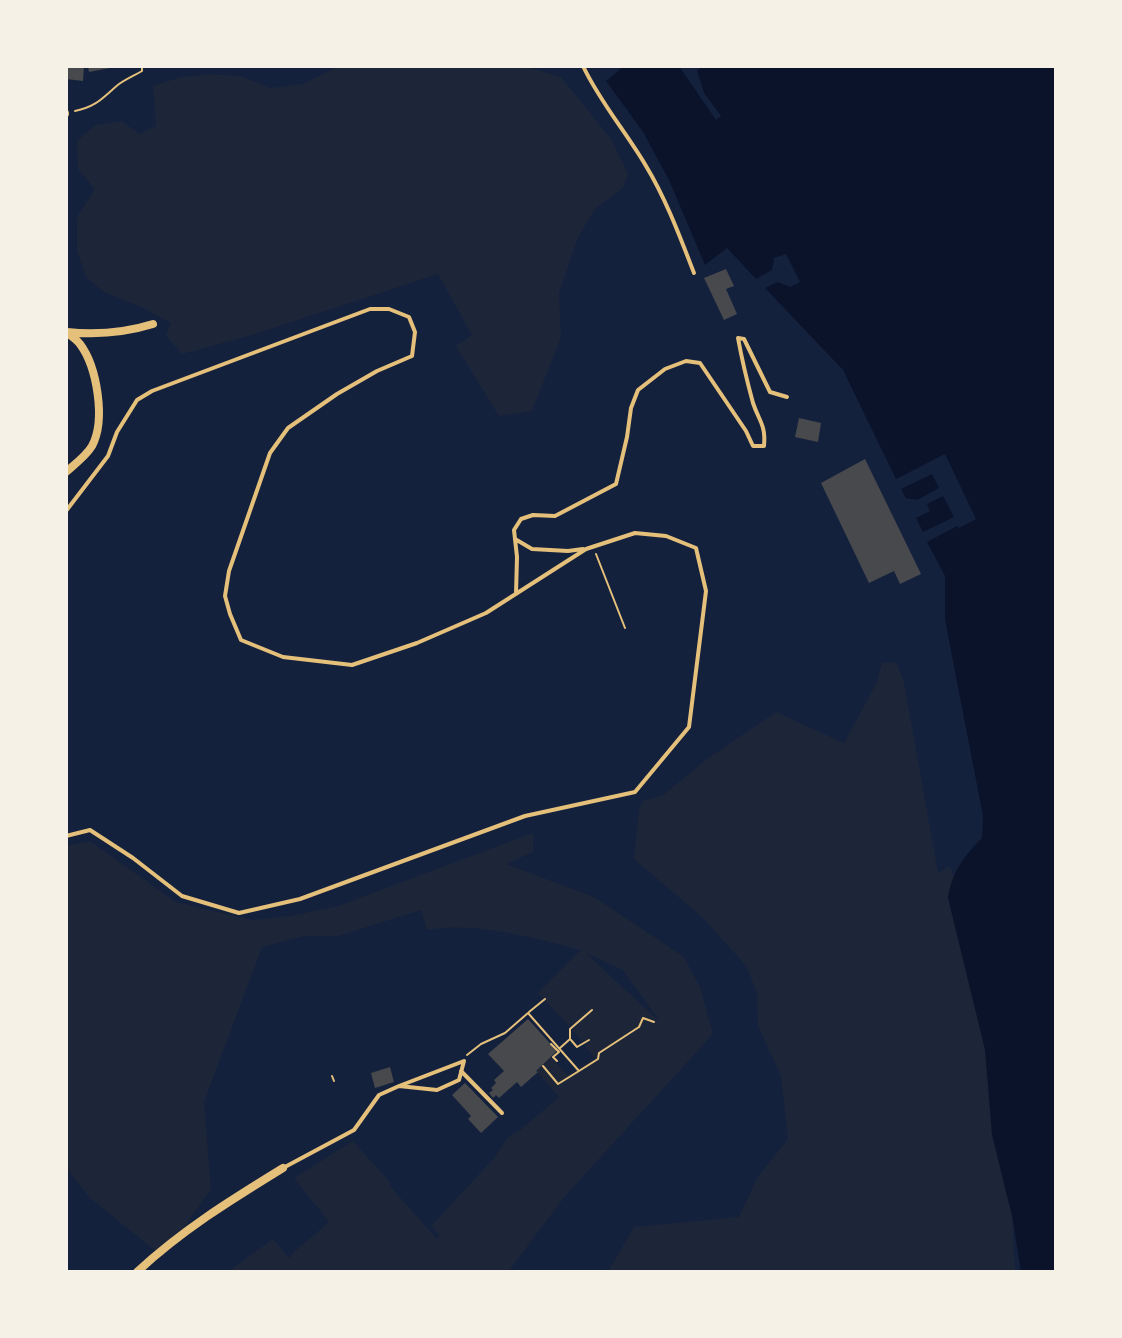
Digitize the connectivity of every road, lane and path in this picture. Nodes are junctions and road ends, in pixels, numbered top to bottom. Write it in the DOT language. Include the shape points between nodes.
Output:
graph roads {
  1 [pos="118,66"];
  2 [pos="583,66"];
  3 [pos="66,113"];
  4 [pos="694,273"];
  5 [pos="153,324"];
  6 [pos="66,332"];
  7 [pos="787,397"];
  8 [pos="66,472"];
  9 [pos="66,511"];
  10 [pos="515,539"];
  11 [pos="586,549"];
  12 [pos="596,554"];
  13 [pos="515,595"];
  14 [pos="625,628"];
  15 [pos="66,836"];
  16 [pos="545,999"];
  17 [pos="592,1010"];
  18 [pos="528,1013"];
  19 [pos="654,1022"];
  20 [pos="570,1039"];
  21 [pos="589,1040"];
  22 [pos="551,1044"];
  23 [pos="560,1048"];
  24 [pos="466,1056"];
  25 [pos="558,1062"];
  26 [pos="543,1066"];
  27 [pos="461,1071"];
  28 [pos="579,1071"];
  29 [pos="332,1076"];
  30 [pos="334,1081"];
  31 [pos="399,1086"];
  32 [pos="502,1113"];
  33 [pos="283,1168"];
  34 [pos="137,1272"];
  1 -- 3 [label="path" via="142,71 103,99"];
  2 -- 4 [label="lane" via="659,189"];
  5 -- 6 [label="street" via="109,334"];
  6 -- 8 [label="street" via="89,361 99,413 94,442"];
  7 -- 10 [label="lane" via="770,392 744,339 738,338 765,432 764,446 753,446 700,363 686,361 665,369 638,390 616,484 555,516 521,519"];
  9 -- 13 [label="lane" via="108,456 137,400 370,309 389,309 409,317 415,332 412,356 337,394 288,428 270,453 225,596 241,640 283,657 352,665 417,643"];
  10 -- 11 [label="lane" via="532,549"];
  10 -- 13 [label="lane"];
  11 -- 13 [label="lane"];
  11 -- 15 [label="lane" via="635,533 666,536 696,548 706,591 689,727 635,792 525,816 300,899 239,913 182,896 90,830"];
  12 -- 14 [label="path"];
  16 -- 18 [label="path"];
  17 -- 20 [label="path" via="570,1029"];
  18 -- 24 [label="path"];
  18 -- 28 [label="path"];
  19 -- 28 [label="path" via="643,1018 639,1027"];
  20 -- 21 [label="path" via="577,1047"];
  20 -- 23 [label="path"];
  22 -- 25 [label="path" via="559,1052 553,1057"];
  26 -- 28 [label="path" via="558,1084"];
  27 -- 31 [label="lane" via="459,1080 437,1090"];
  27 -- 31 [label="lane" via="464,1061"];
  27 -- 32 [label="lane"];
  29 -- 30 [label="path"];
  31 -- 33 [label="lane" via="379,1095 354,1130"];
  33 -- 34 [label="street" via="166,1245"];
}
